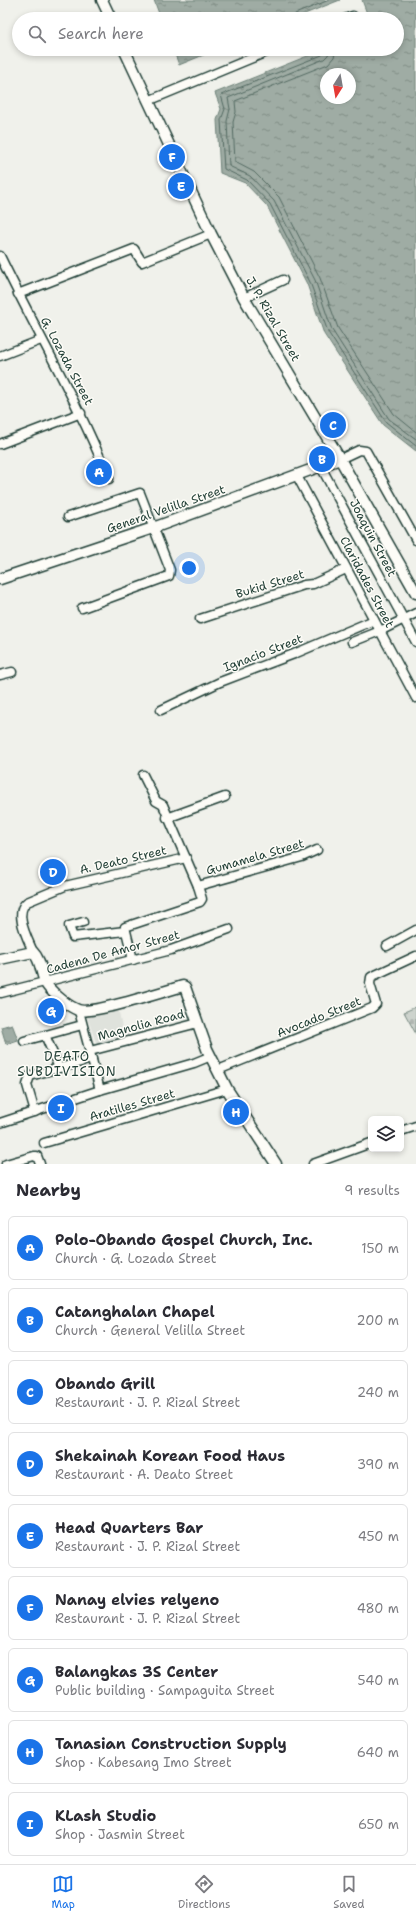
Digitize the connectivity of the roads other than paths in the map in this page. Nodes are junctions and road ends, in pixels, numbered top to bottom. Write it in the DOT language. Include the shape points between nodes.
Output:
graph roads {
  1 [pos="102,0"];
  2 [pos="108,12"];
  3 [pos="127,56"];
  4 [pos="257,56"];
  5 [pos="148,102"];
  6 [pos="211,234"];
  7 [pos="0,256"];
  8 [pos="283,280"];
  9 [pos="18,294"];
  10 [pos="244,298"];
  11 [pos="41,340"];
  12 [pos="0,356"];
  13 [pos="81,413"];
  14 [pos="0,444"];
  15 [pos="340,459"];
  16 [pos="321,467"];
  17 [pos="297,476"];
  18 [pos="109,479"];
  19 [pos="68,517"];
  20 [pos="153,528"];
  21 [pos="416,540"];
  22 [pos="346,569"];
  23 [pos="0,580"];
  24 [pos="416,594"];
  25 [pos="82,608"];
  26 [pos="416,613"];
  27 [pos="200,619"];
  28 [pos="404,619"];
  29 [pos="374,620"];
  30 [pos="380,631"];
  31 [pos="352,642"];
  32 [pos="416,642"];
  33 [pos="12,672"];
  34 [pos="0,675"];
  35 [pos="416,698"];
  36 [pos="162,710"];
  37 [pos="144,775"];
  38 [pos="225,797"];
  39 [pos="167,818"];
  40 [pos="317,850"];
  41 [pos="186,858"];
  42 [pos="198,886"];
  43 [pos="83,922"];
  44 [pos="229,929"];
  45 [pos="416,930"];
  46 [pos="125,931"];
  47 [pos="387,946"];
  48 [pos="33,952"];
  49 [pos="416,956"];
  50 [pos="0,959"];
  51 [pos="132,960"];
  52 [pos="45,983"];
  53 [pos="1,993"];
  54 [pos="79,1011"];
  55 [pos="198,1023"];
  56 [pos="82,1025"];
  57 [pos="45,1035"];
  58 [pos="24,1041"];
  59 [pos="91,1055"];
  60 [pos="211,1056"];
  61 [pos="59,1068"];
  62 [pos="218,1070"];
  63 [pos="227,1089"];
  64 [pos="100,1090"];
  65 [pos="35,1112"];
  66 [pos="0,1123"];
  67 [pos="416,1126"];
  68 [pos="404,1130"];
  69 [pos="44,1143"];
  70 [pos="368,1144"];
  71 [pos="6,1164"];
  72 [pos="40,1164"];
  73 [pos="276,1164"];
  74 [pos="313,1164"];
  1 -- 2 [label="main road"];
  3 -- 5 [label="main road, J. P. Rizal Street"];
  4 -- 5 [label="street"];
  5 -- 6 [label="main road, J. P. Rizal Street"];
  6 -- 9 [label="street" via="142,262 134,249"];
  6 -- 10 [label="main road, J. P. Rizal Street"];
  7 -- 9 [label="street, G. Lozada Street"];
  8 -- 10 [label="street"];
  9 -- 11 [label="street, G. Lozada Street"];
  10 -- 15 [label="main road, J. P. Rizal Street"];
  11 -- 12 [label="street"];
  11 -- 13 [label="street, G. Lozada Street"];
  13 -- 14 [label="street"];
  13 -- 18 [label="street, G. Lozada Street"];
  15 -- 16 [label="main road, General Velilla Street"];
  15 -- 21 [label="street" via="362,449 366,451"];
  15 -- 24 [label="main road, J. P. Rizal Street"];
  16 -- 17 [label="main road, General Velilla Street"];
  16 -- 28 [label="street, Joaquin Street"];
  17 -- 20 [label="main road, General Velilla Street"];
  17 -- 22 [label="street, Claridades Street"];
  19 -- 20 [label="street" via="140,493"];
  20 -- 23 [label="main road, General Velilla Street"];
  20 -- 25 [label="street" via="170,570 169,576"];
  22 -- 27 [label="street, Bukid Street" via="313,584"];
  22 -- 29 [label="street, Claridades Street"];
  26 -- 28 [label="street"];
  28 -- 30 [label="street"];
  28 -- 32 [label="street, Joaquin Street"];
  29 -- 30 [label="street, Claridades Street"];
  29 -- 36 [label="street, Ignacio Street" via="220,682"];
  30 -- 31 [label="street"];
  30 -- 35 [label="street, Claridades Street"];
  33 -- 34 [label="street"];
  37 -- 39 [label="street" via="156,801 163,805"];
  38 -- 39 [label="street"];
  39 -- 41 [label="street"];
  40 -- 42 [label="street, Gumamela Street" via="302,857"];
  41 -- 42 [label="street"];
  41 -- 48 [label="street, A. Deato Street" via="65,886 27,902 20,913"];
  42 -- 46 [label="street" via="202,901 126,926"];
  43 -- 46 [label="street" via="70,926 73,937"];
  44 -- 51 [label="street, Cadena De Amor Street" via="170,950"];
  45 -- 47 [label="street"];
  46 -- 51 [label="street"];
  48 -- 50 [label="main road"];
  48 -- 52 [label="main road"];
  49 -- 62 [label="street, Avocado Street" via="370,977 376,1004 372,1008"];
  51 -- 52 [label="street, Cadena De Amor Street"];
  52 -- 53 [label="street, Cadena De Amor Street"];
  52 -- 54 [label="main road" via="62,1000"];
  54 -- 55 [label="main road" via="183,986 187,990"];
  54 -- 56 [label="street"];
  55 -- 59 [label="street, Magnolia Road"];
  55 -- 60 [label="main road"];
  56 -- 57 [label="street"];
  56 -- 59 [label="street"];
  57 -- 58 [label="street"];
  57 -- 61 [label="street"];
  59 -- 61 [label="street, Magnolia Road"];
  59 -- 64 [label="street"];
  60 -- 62 [label="main road"];
  60 -- 64 [label="street"];
  61 -- 65 [label="street, Magnolia Road" via="30,1076 27,1085"];
  62 -- 63 [label="main road"];
  63 -- 69 [label="street, Aratilles Street"];
  63 -- 73 [label="main road"];
  64 -- 65 [label="street"];
  65 -- 66 [label="street"];
  67 -- 68 [label="street"];
  70 -- 74 [label="street"];
  71 -- 72 [label="street" via="37,1156"];
}
